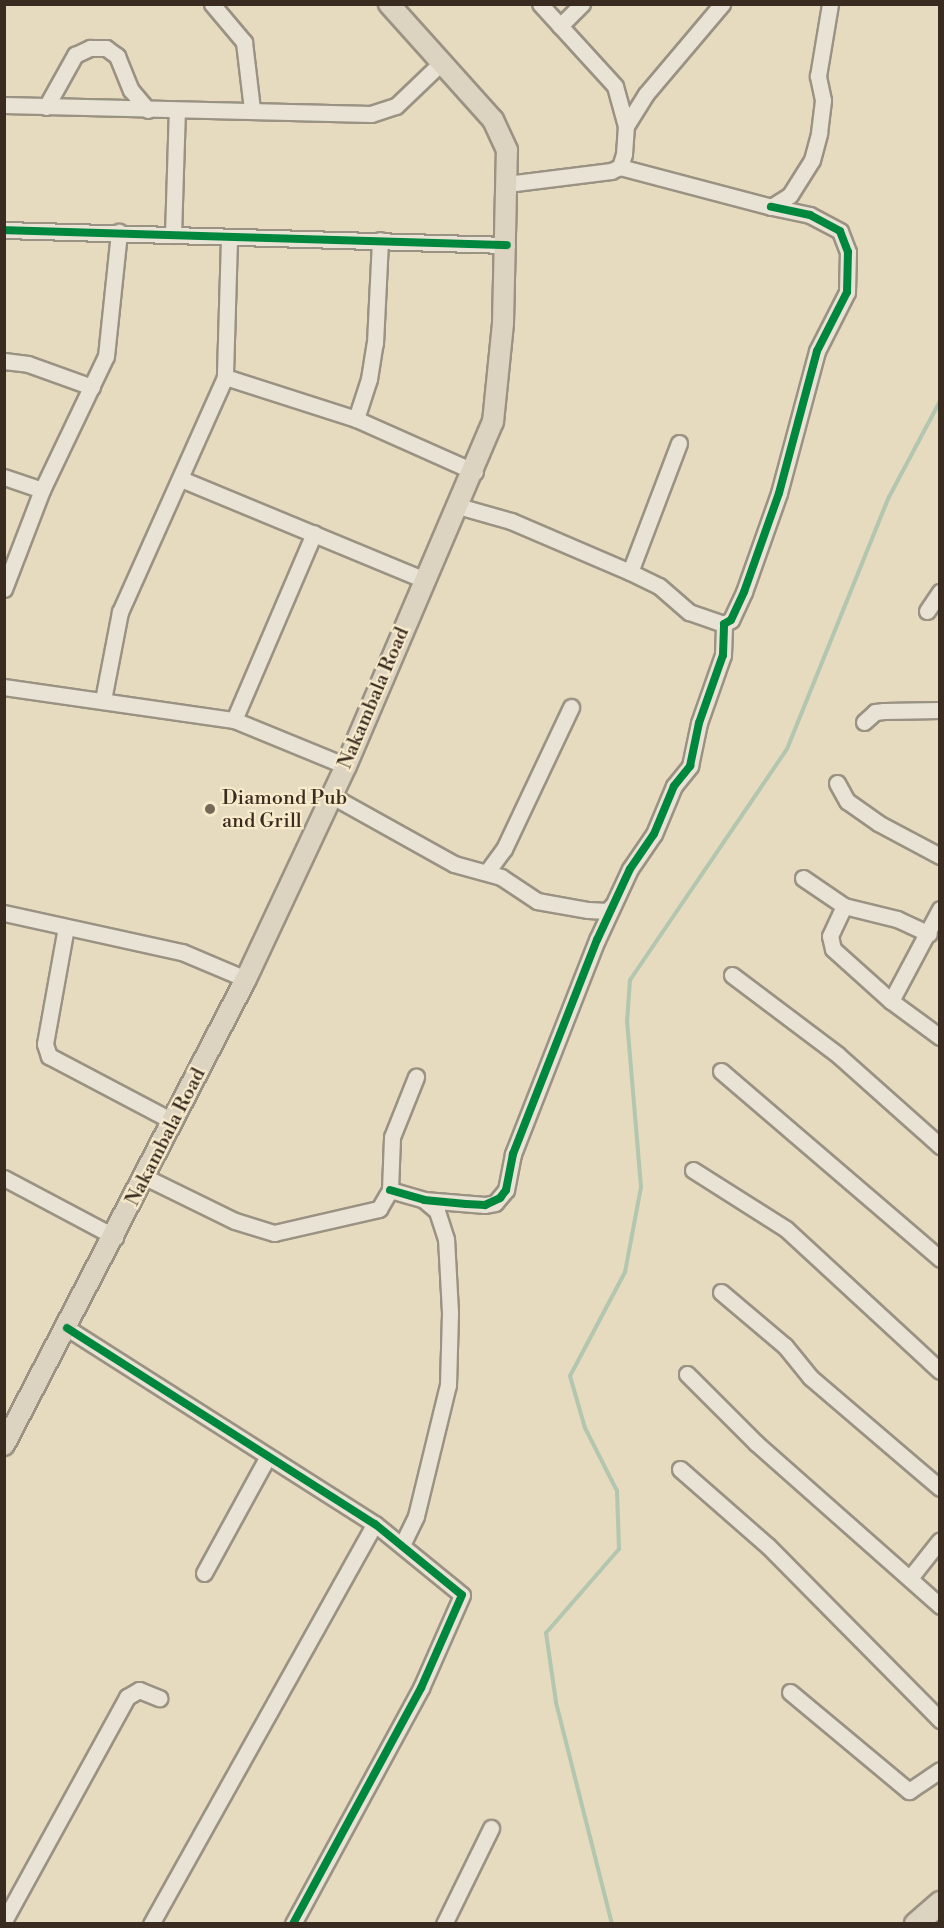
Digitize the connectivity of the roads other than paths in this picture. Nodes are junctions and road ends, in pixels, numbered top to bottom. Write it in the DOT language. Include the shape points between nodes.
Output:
graph roads {
  1 [pos="212,4"];
  2 [pos="389,4"];
  3 [pos="540,4"];
  4 [pos="582,4"];
  5 [pos="722,4"];
  6 [pos="830,4"];
  7 [pos="560,26"];
  8 [pos="443,61"];
  9 [pos="4,105"];
  10 [pos="46,107"];
  11 [pos="148,110"];
  12 [pos="252,110"];
  13 [pos="177,111"];
  14 [pos="626,126"];
  15 [pos="620,167"];
  16 [pos="507,184"];
  17 [pos="771,207"];
  18 [pos="4,230"];
  19 [pos="119,232"];
  20 [pos="173,235"];
  21 [pos="229,239"];
  22 [pos="380,240"];
  23 [pos="507,245"];
  24 [pos="4,361"];
  25 [pos="225,377"];
  26 [pos="92,387"];
  27 [pos="356,419"];
  28 [pos="679,443"];
  29 [pos="474,472"];
  30 [pos="4,477"];
  31 [pos="181,479"];
  32 [pos="42,490"];
  33 [pos="458,506"];
  34 [pos="314,533"];
  35 [pos="630,572"];
  36 [pos="423,579"];
  37 [pos="5,588"];
  38 [pos="939,592"];
  39 [pos="927,611"];
  40 [pos="724,624"];
  41 [pos="4,687"];
  42 [pos="103,700"];
  43 [pos="571,707"];
  44 [pos="939,710"];
  45 [pos="234,720"];
  46 [pos="864,722"];
  47 [pos="346,766"];
  48 [pos="837,783"];
  49 [pos="332,796"];
  50 [pos="939,856"];
  51 [pos="487,872"];
  52 [pos="803,878"];
  53 [pos="613,905"];
  54 [pos="844,906"];
  55 [pos="4,913"];
  56 [pos="939,914"];
  57 [pos="66,927"];
  58 [pos="929,934"];
  59 [pos="732,975"];
  60 [pos="246,979"];
  61 [pos="891,1001"];
  62 [pos="939,1037"];
  63 [pos="721,1071"];
  64 [pos="416,1077"];
  65 [pos="174,1122"];
  66 [pos="939,1146"];
  67 [pos="693,1170"];
  68 [pos="145,1177"];
  69 [pos="4,1179"];
  70 [pos="390,1190"];
  71 [pos="424,1200"];
  72 [pos="115,1236"];
  73 [pos="939,1259"];
  74 [pos="721,1292"];
  75 [pos="67,1328"];
  76 [pos="939,1371"];
  77 [pos="687,1374"];
  78 [pos="5,1444"];
  79 [pos="267,1458"];
  80 [pos="680,1469"];
  81 [pos="939,1488"];
  82 [pos="375,1524"];
  83 [pos="939,1540"];
  84 [pos="402,1545"];
  85 [pos="204,1574"];
  86 [pos="910,1578"];
  87 [pos="939,1606"];
  88 [pos="790,1692"];
  89 [pos="159,1698"];
  90 [pos="939,1719"];
  91 [pos="939,1770"];
  92 [pos="490,1828"];
  93 [pos="939,1902"];
  94 [pos="4,1921"];
  95 [pos="151,1923"];
  96 [pos="294,1923"];
  97 [pos="444,1923"];
  98 [pos="916,1923"];
  1 -- 12 [label="street" via="244,42"];
  2 -- 8 [label="main road, Nakambala Road"];
  3 -- 7 [label="street"];
  4 -- 7 [label="street"];
  5 -- 14 [label="street" via="684,46"];
  6 -- 17 [label="street" via="822,36 818,76 823,100 812,160 798,186"];
  7 -- 14 [label="street" via="615,86"];
  8 -- 12 [label="street" via="385,112"];
  8 -- 16 [label="main road, Nakambala Road" via="502,134 507,150"];
  9 -- 10 [label="street"];
  10 -- 11 [label="street"];
  10 -- 11 [label="street" via="75,55 90,48 106,48 117,56 131,90"];
  11 -- 13 [label="street"];
  12 -- 13 [label="street"];
  13 -- 20 [label="street"];
  14 -- 15 [label="street"];
  15 -- 16 [label="street"];
  15 -- 17 [label="street"];
  16 -- 23 [label="main road, Nakambala Road"];
  17 -- 40 [label="street" via="810,215 840,231 848,252 847,292 817,351 779,493 744,592"];
  18 -- 19 [label="street"];
  19 -- 20 [label="street"];
  19 -- 26 [label="street" via="106,356"];
  20 -- 21 [label="street"];
  21 -- 22 [label="street"];
  21 -- 25 [label="street"];
  22 -- 23 [label="street"];
  22 -- 27 [label="street" via="375,343"];
  23 -- 29 [label="main road, Nakambala Road" via="500,376 493,422"];
  24 -- 26 [label="street" via="28,364"];
  25 -- 27 [label="street"];
  25 -- 31 [label="street"];
  26 -- 32 [label="street"];
  27 -- 29 [label="street"];
  28 -- 35 [label="street"];
  29 -- 33 [label="main road, Nakambala Road"];
  30 -- 32 [label="street"];
  31 -- 34 [label="street"];
  31 -- 42 [label="street" via="120,612"];
  32 -- 37 [label="street"];
  33 -- 35 [label="street" via="511,521"];
  33 -- 36 [label="main road, Nakambala Road"];
  34 -- 36 [label="street"];
  34 -- 45 [label="street"];
  35 -- 40 [label="street" via="659,586 689,612"];
  36 -- 47 [label="main road, Nakambala Road"];
  38 -- 39 [label="street"];
  40 -- 53 [label="street" via="723,655 699,723 690,766 674,786 654,834"];
  41 -- 42 [label="street"];
  42 -- 45 [label="street" via="177,715"];
  43 -- 51 [label="street" via="504,849"];
  44 -- 46 [label="street" via="875,712"];
  45 -- 47 [label="street"];
  47 -- 49 [label="main road, Nakambala Road"];
  48 -- 50 [label="street" via="847,801"];
  49 -- 51 [label="street" via="454,864"];
  49 -- 60 [label="main road, Nakambala Road"];
  51 -- 53 [label="street" via="537,901 607,911"];
  52 -- 54 [label="street"];
  53 -- 71 [label="street" via="516,1145 506,1190 495,1203 485,1205"];
  54 -- 58 [label="street" via="897,919"];
  54 -- 61 [label="street" via="830,944"];
  55 -- 57 [label="street"];
  56 -- 58 [label="street"];
  57 -- 60 [label="street" via="182,952"];
  57 -- 65 [label="street" via="45,1044 49,1056"];
  58 -- 61 [label="street"];
  59 -- 66 [label="street" via="838,1055"];
  60 -- 65 [label="main road, Nakambala Road"];
  61 -- 62 [label="street"];
  63 -- 73 [label="street"];
  64 -- 70 [label="street" via="392,1137"];
  65 -- 68 [label="main road, Nakambala Road"];
  67 -- 76 [label="street" via="786,1229"];
  68 -- 70 [label="street" via="235,1221 274,1233 380,1209"];
  68 -- 72 [label="main road, Nakambala Road"];
  69 -- 72 [label="street"];
  70 -- 71 [label="street"];
  71 -- 84 [label="street" via="437,1211 446,1239 448,1385 416,1516"];
  72 -- 75 [label="main road, Nakambala Road"];
  74 -- 81 [label="street" via="784,1346 810,1377"];
  75 -- 78 [label="main road, Nakambala Road"];
  75 -- 79 [label="street"];
  77 -- 86 [label="street" via="756,1443"];
  79 -- 82 [label="street"];
  79 -- 85 [label="street"];
  80 -- 90 [label="street" via="768,1546"];
  82 -- 84 [label="street"];
  82 -- 95 [label="street"];
  83 -- 86 [label="street"];
  84 -- 96 [label="street" via="458,1590 462,1602 421,1688"];
  86 -- 87 [label="street"];
  88 -- 91 [label="street" via="909,1791"];
  89 -- 94 [label="street" via="139,1690 126,1697"];
  92 -- 97 [label="street"];
  93 -- 98 [label="highway"];
}
